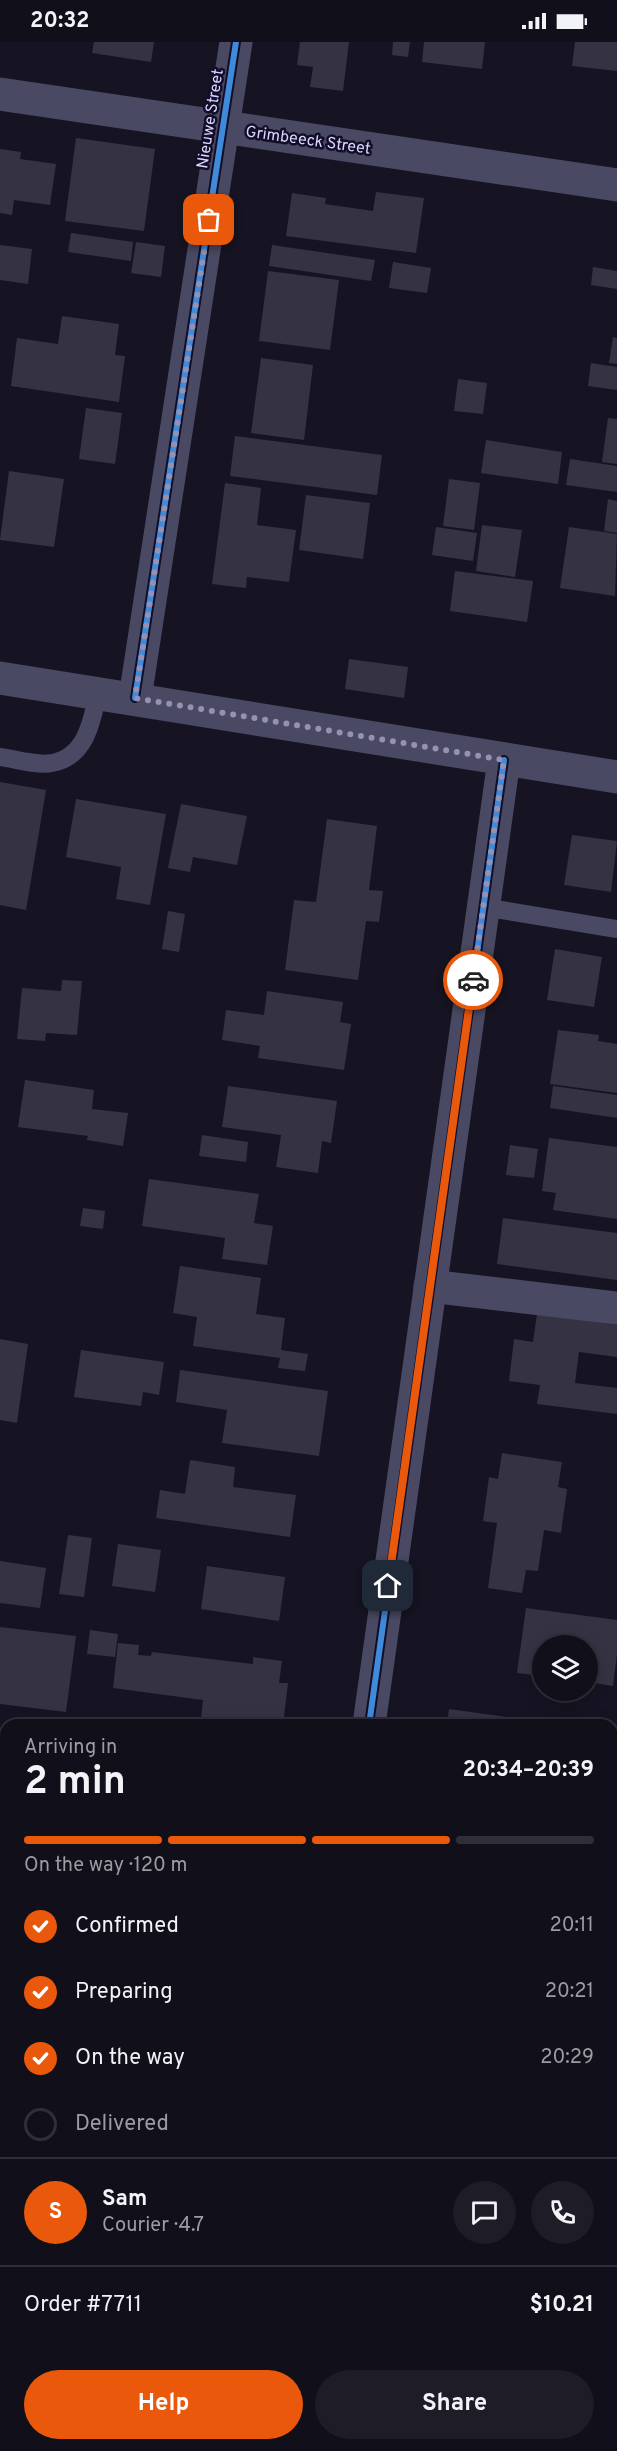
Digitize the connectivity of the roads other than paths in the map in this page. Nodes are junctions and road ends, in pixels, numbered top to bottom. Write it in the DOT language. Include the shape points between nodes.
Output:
graph roads {
  1 [pos="237,42"];
  2 [pos="0,94"];
  3 [pos="223,129"];
  4 [pos="617,185"];
  5 [pos="0,678"];
  6 [pos="98,693"];
  7 [pos="135,698"];
  8 [pos="0,756"];
  9 [pos="504,760"];
  10 [pos="617,777"];
  11 [pos="483,907"];
  12 [pos="617,929"];
  13 [pos="430,1286"];
  14 [pos="617,1308"];
  15 [pos="370,1719"];
  1 -- 3 [label="street, Nieuwe Street"];
  2 -- 3 [label="street, Grimbeeck Street"];
  3 -- 4 [label="street, Grimbeeck Street"];
  3 -- 7 [label="street, Nieuwe Street"];
  5 -- 6 [label="street"];
  6 -- 7 [label="street"];
  6 -- 8 [label="lane" via="90,729 72,752 51,764"];
  7 -- 9 [label="street"];
  9 -- 10 [label="street"];
  9 -- 11 [label="street"];
  11 -- 12 [label="lane"];
  11 -- 13 [label="street"];
  13 -- 14 [label="street"];
  13 -- 15 [label="street"];
}
